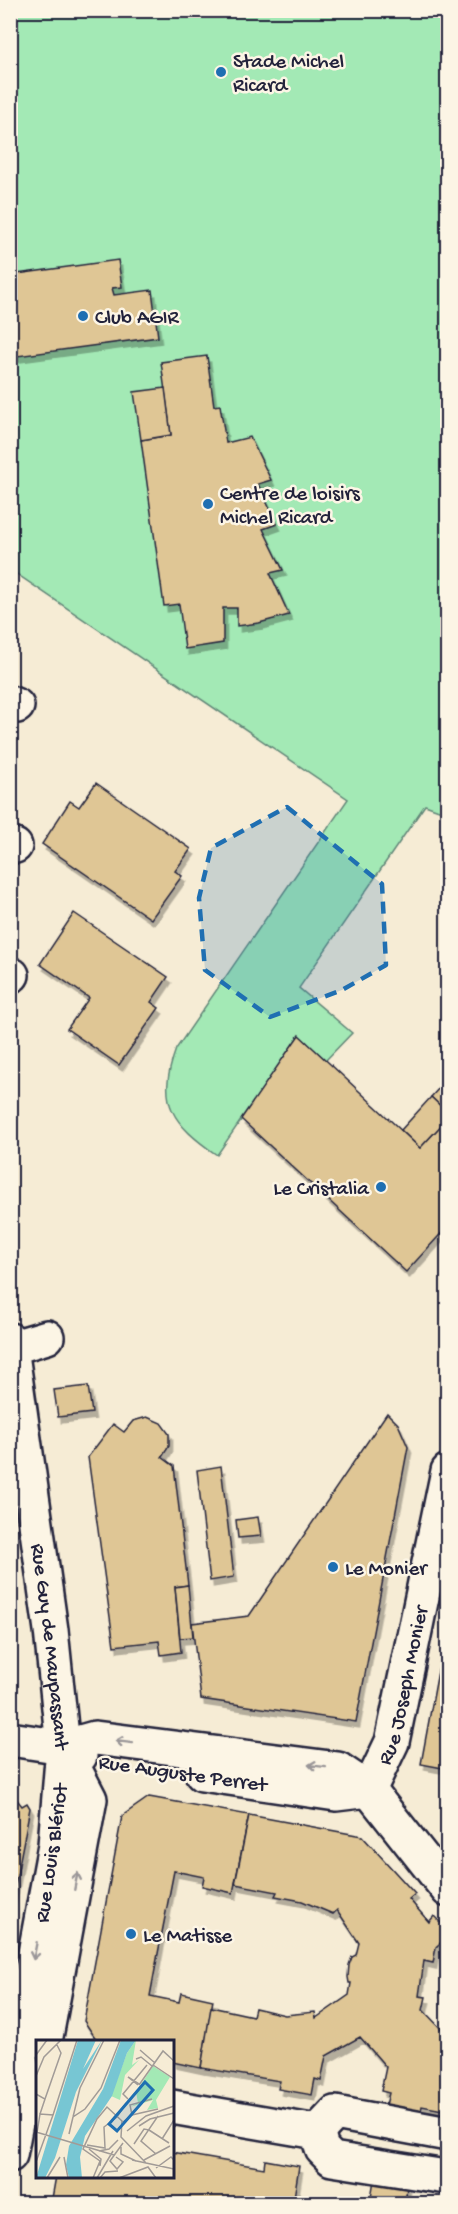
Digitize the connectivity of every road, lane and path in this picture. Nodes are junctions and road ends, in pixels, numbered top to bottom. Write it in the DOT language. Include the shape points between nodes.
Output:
graph roads {
  1 [pos="47,1337"];
  2 [pos="11,1345"];
  3 [pos="447,1471"];
  4 [pos="10,1478"];
  5 [pos="10,1739"];
  6 [pos="63,1747"];
  7 [pos="369,1790"];
  8 [pos="447,1890"];
  9 [pos="45,2040"];
  10 [pos="33,2074"];
  11 [pos="174,2107"];
  12 [pos="317,2132"];
  13 [pos="447,2134"];
  14 [pos="10,2155"];
  15 [pos="446,2177"];
  1 -- 2 [label="street"];
  2 -- 6 [label="street, Rue Guy de Maupassant" via="51,1630"];
  3 -- 7 [label="street, Rue Joseph Monier" via="392,1742"];
  4 -- 6 [label="street, Rue Guy de Maupassant" via="39,1702"];
  5 -- 6 [label="street"];
  6 -- 7 [label="street, Rue Auguste Perret" via="95,1738 338,1769"];
  9 -- 6 [label="street, Rue Louis Blériot, one-way" via="90,1799"];
  6 -- 10 [label="street, Rue Louis Blériot, one-way" via="55,1845 18,2045"];
  7 -- 8 [label="street, Rue Auguste Perret"];
  10 -- 14 [label="street, Rue Louis Blériot"];
  11 -- 12 [label="street"];
  12 -- 13 [label="street" via="335,2113"];
  12 -- 15 [label="street" via="322,2149 332,2159"];
}
